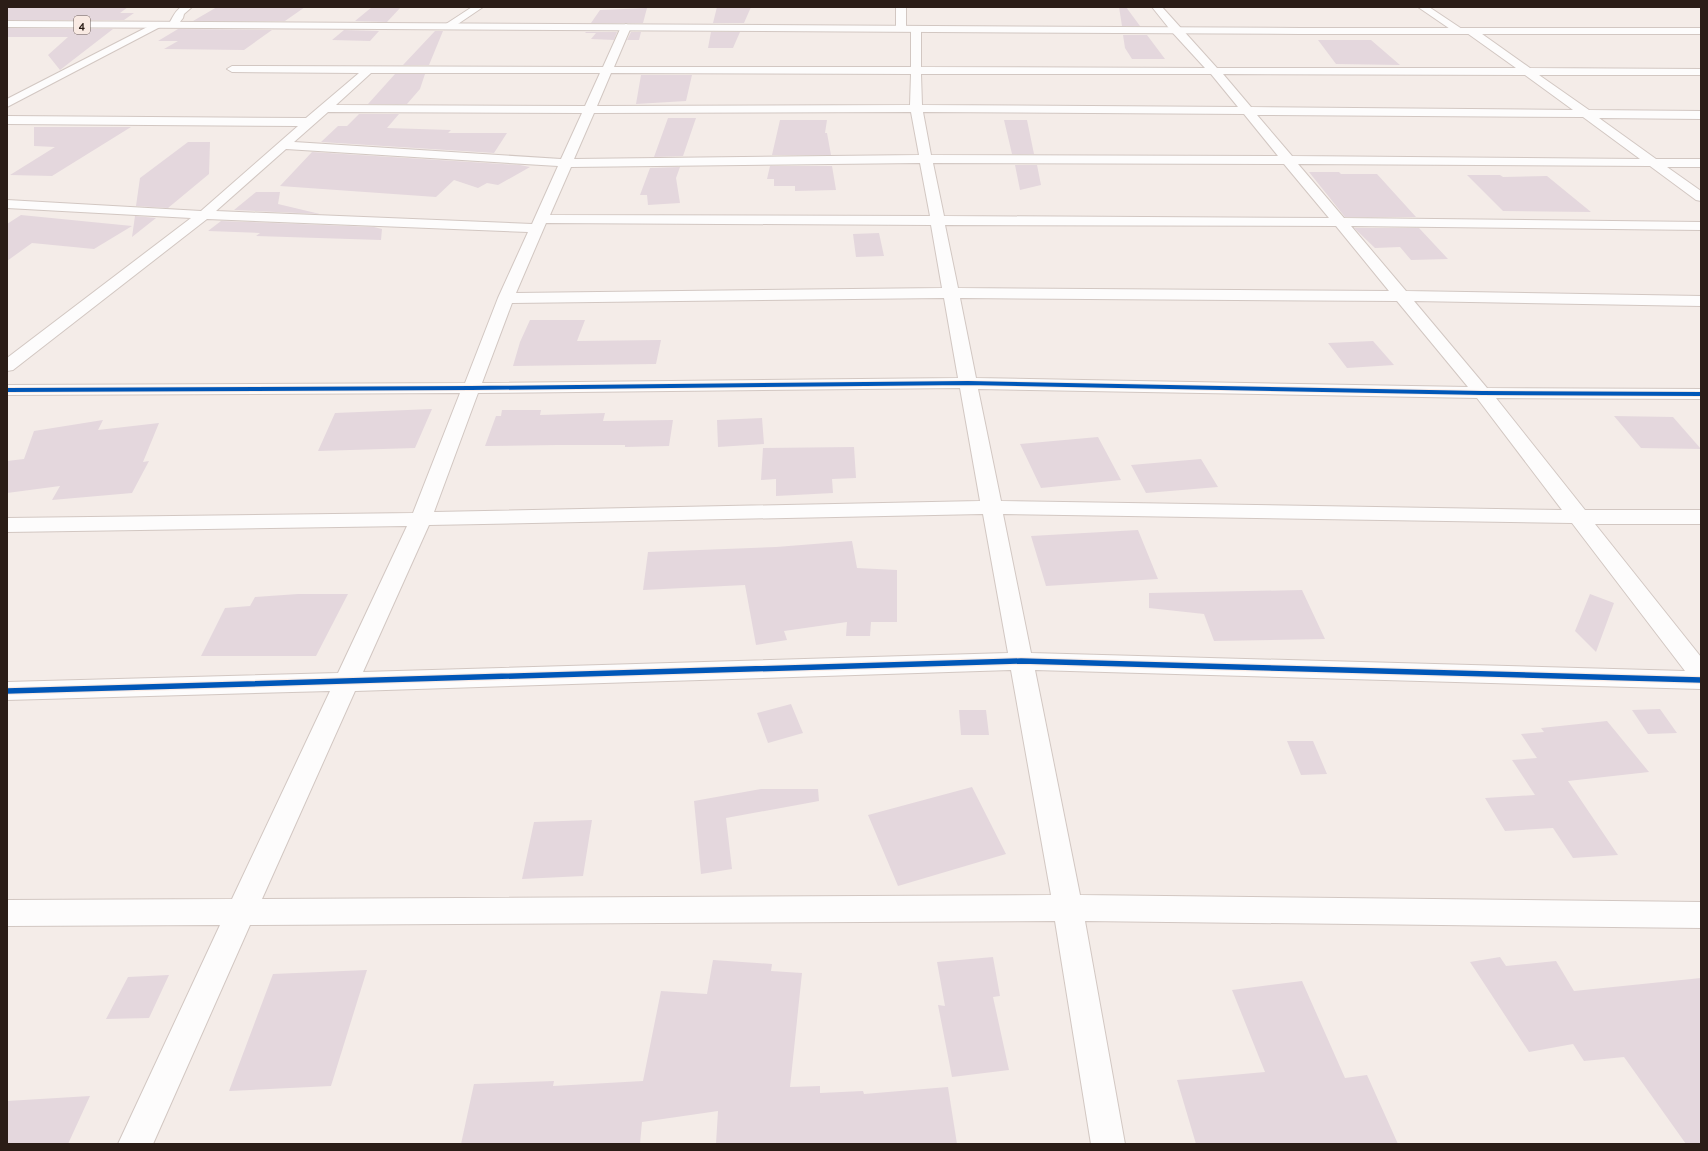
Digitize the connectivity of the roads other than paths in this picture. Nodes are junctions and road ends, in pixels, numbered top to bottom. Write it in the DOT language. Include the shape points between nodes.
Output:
graph roads {
  1 [pos="187,7"];
  2 [pos="478,7"];
  3 [pos="900,7"];
  4 [pos="1157,7"];
  5 [pos="1423,7"];
  6 [pos="7,24"];
  7 [pos="157,25"];
  8 [pos="173,25"];
  9 [pos="449,26"];
  10 [pos="626,27"];
  11 [pos="908,29"];
  12 [pos="1176,30"];
  13 [pos="1465,31"];
  14 [pos="1701,31"];
  15 [pos="232,69"];
  16 [pos="369,69"];
  17 [pos="606,70"];
  18 [pos="916,70"];
  19 [pos="1214,71"];
  20 [pos="1526,71"];
  21 [pos="1701,72"];
  22 [pos="7,104"];
  23 [pos="324,108"];
  24 [pos="916,108"];
  25 [pos="588,110"];
  26 [pos="1246,111"];
  27 [pos="1586,114"];
  28 [pos="1701,115"];
  29 [pos="7,120"];
  30 [pos="308,122"];
  31 [pos="282,145"];
  32 [pos="926,159"];
  33 [pos="1288,160"];
  34 [pos="1654,163"];
  35 [pos="1701,163"];
  36 [pos="565,164"];
  37 [pos="1701,197"];
  38 [pos="7,204"];
  39 [pos="204,214"];
  40 [pos="937,221"];
  41 [pos="1341,222"];
  42 [pos="538,223"];
  43 [pos="1701,226"];
  44 [pos="951,293"];
  45 [pos="1402,296"];
  46 [pos="506,298"];
  47 [pos="1701,301"];
  48 [pos="11,360"];
  49 [pos="968,383"];
  50 [pos="472,388"];
  51 [pos="7,390"];
  52 [pos="1482,393"];
  53 [pos="1701,394"];
  54 [pos="991,508"];
  55 [pos="1579,517"];
  56 [pos="1701,517"];
  57 [pos="421,519"];
  58 [pos="7,525"];
  59 [pos="1021,661"];
  60 [pos="1701,674"];
  61 [pos="1701,680"];
  62 [pos="347,682"];
  63 [pos="7,691"];
  64 [pos="1068,908"];
  65 [pos="242,911"];
  66 [pos="7,913"];
  67 [pos="1701,915"];
  68 [pos="135,1144"];
  69 [pos="1108,1144"];
  1 -- 8 [label="main road" via="179,14"];
  2 -- 9 [label="main road"];
  3 -- 11 [label="main road"];
  4 -- 12 [label="main road"];
  5 -- 13 [label="main road"];
  6 -- 7 [label="main road, 4"];
  7 -- 8 [label="main road"];
  7 -- 22 [label="main road"];
  8 -- 9 [label="main road"];
  9 -- 10 [label="main road"];
  10 -- 11 [label="main road"];
  10 -- 17 [label="main road"];
  11 -- 12 [label="main road"];
  11 -- 18 [label="main road"];
  12 -- 13 [label="main road"];
  12 -- 19 [label="main road"];
  13 -- 14 [label="main road"];
  13 -- 20 [label="main road"];
  15 -- 16 [label="main road"];
  16 -- 17 [label="main road"];
  16 -- 23 [label="main road"];
  17 -- 18 [label="main road"];
  17 -- 25 [label="main road"];
  18 -- 19 [label="main road"];
  18 -- 24 [label="main road"];
  19 -- 20 [label="main road"];
  19 -- 26 [label="main road"];
  20 -- 21 [label="main road"];
  20 -- 27 [label="main road"];
  23 -- 25 [label="main road"];
  23 -- 30 [label="main road"];
  24 -- 25 [label="main road"];
  24 -- 26 [label="main road"];
  24 -- 32 [label="main road"];
  25 -- 36 [label="main road"];
  26 -- 27 [label="main road"];
  26 -- 33 [label="main road"];
  27 -- 28 [label="main road"];
  27 -- 34 [label="main road"];
  29 -- 30 [label="main road"];
  30 -- 31 [label="main road"];
  31 -- 36 [label="main road"];
  31 -- 39 [label="main road"];
  32 -- 33 [label="main road"];
  32 -- 36 [label="main road"];
  32 -- 40 [label="main road"];
  33 -- 34 [label="main road"];
  33 -- 41 [label="main road"];
  34 -- 35 [label="main road"];
  34 -- 37 [label="main road"];
  36 -- 42 [label="main road"];
  38 -- 39 [label="main road"];
  39 -- 42 [label="main road"];
  39 -- 48 [label="main road"];
  40 -- 41 [label="main road"];
  40 -- 42 [label="main road"];
  40 -- 44 [label="main road"];
  41 -- 43 [label="main road"];
  41 -- 45 [label="main road"];
  42 -- 46 [label="main road"];
  44 -- 45 [label="main road"];
  44 -- 46 [label="main road"];
  44 -- 49 [label="main road"];
  45 -- 47 [label="main road"];
  45 -- 52 [label="main road"];
  46 -- 50 [label="main road"];
  49 -- 50 [label="main road"];
  49 -- 52 [label="main road"];
  49 -- 54 [label="main road"];
  50 -- 51 [label="main road"];
  50 -- 57 [label="main road"];
  52 -- 53 [label="main road"];
  52 -- 55 [label="main road"];
  54 -- 55 [label="main road"];
  54 -- 57 [label="main road"];
  54 -- 59 [label="main road"];
  55 -- 56 [label="main road"];
  55 -- 60 [label="main road"];
  57 -- 58 [label="main road"];
  57 -- 62 [label="main road"];
  59 -- 61 [label="main road"];
  59 -- 62 [label="main road"];
  59 -- 64 [label="main road"];
  62 -- 63 [label="main road"];
  62 -- 65 [label="main road"];
  64 -- 65 [label="main road"];
  64 -- 67 [label="main road"];
  64 -- 69 [label="main road"];
  65 -- 66 [label="main road"];
  65 -- 68 [label="main road"];
}
